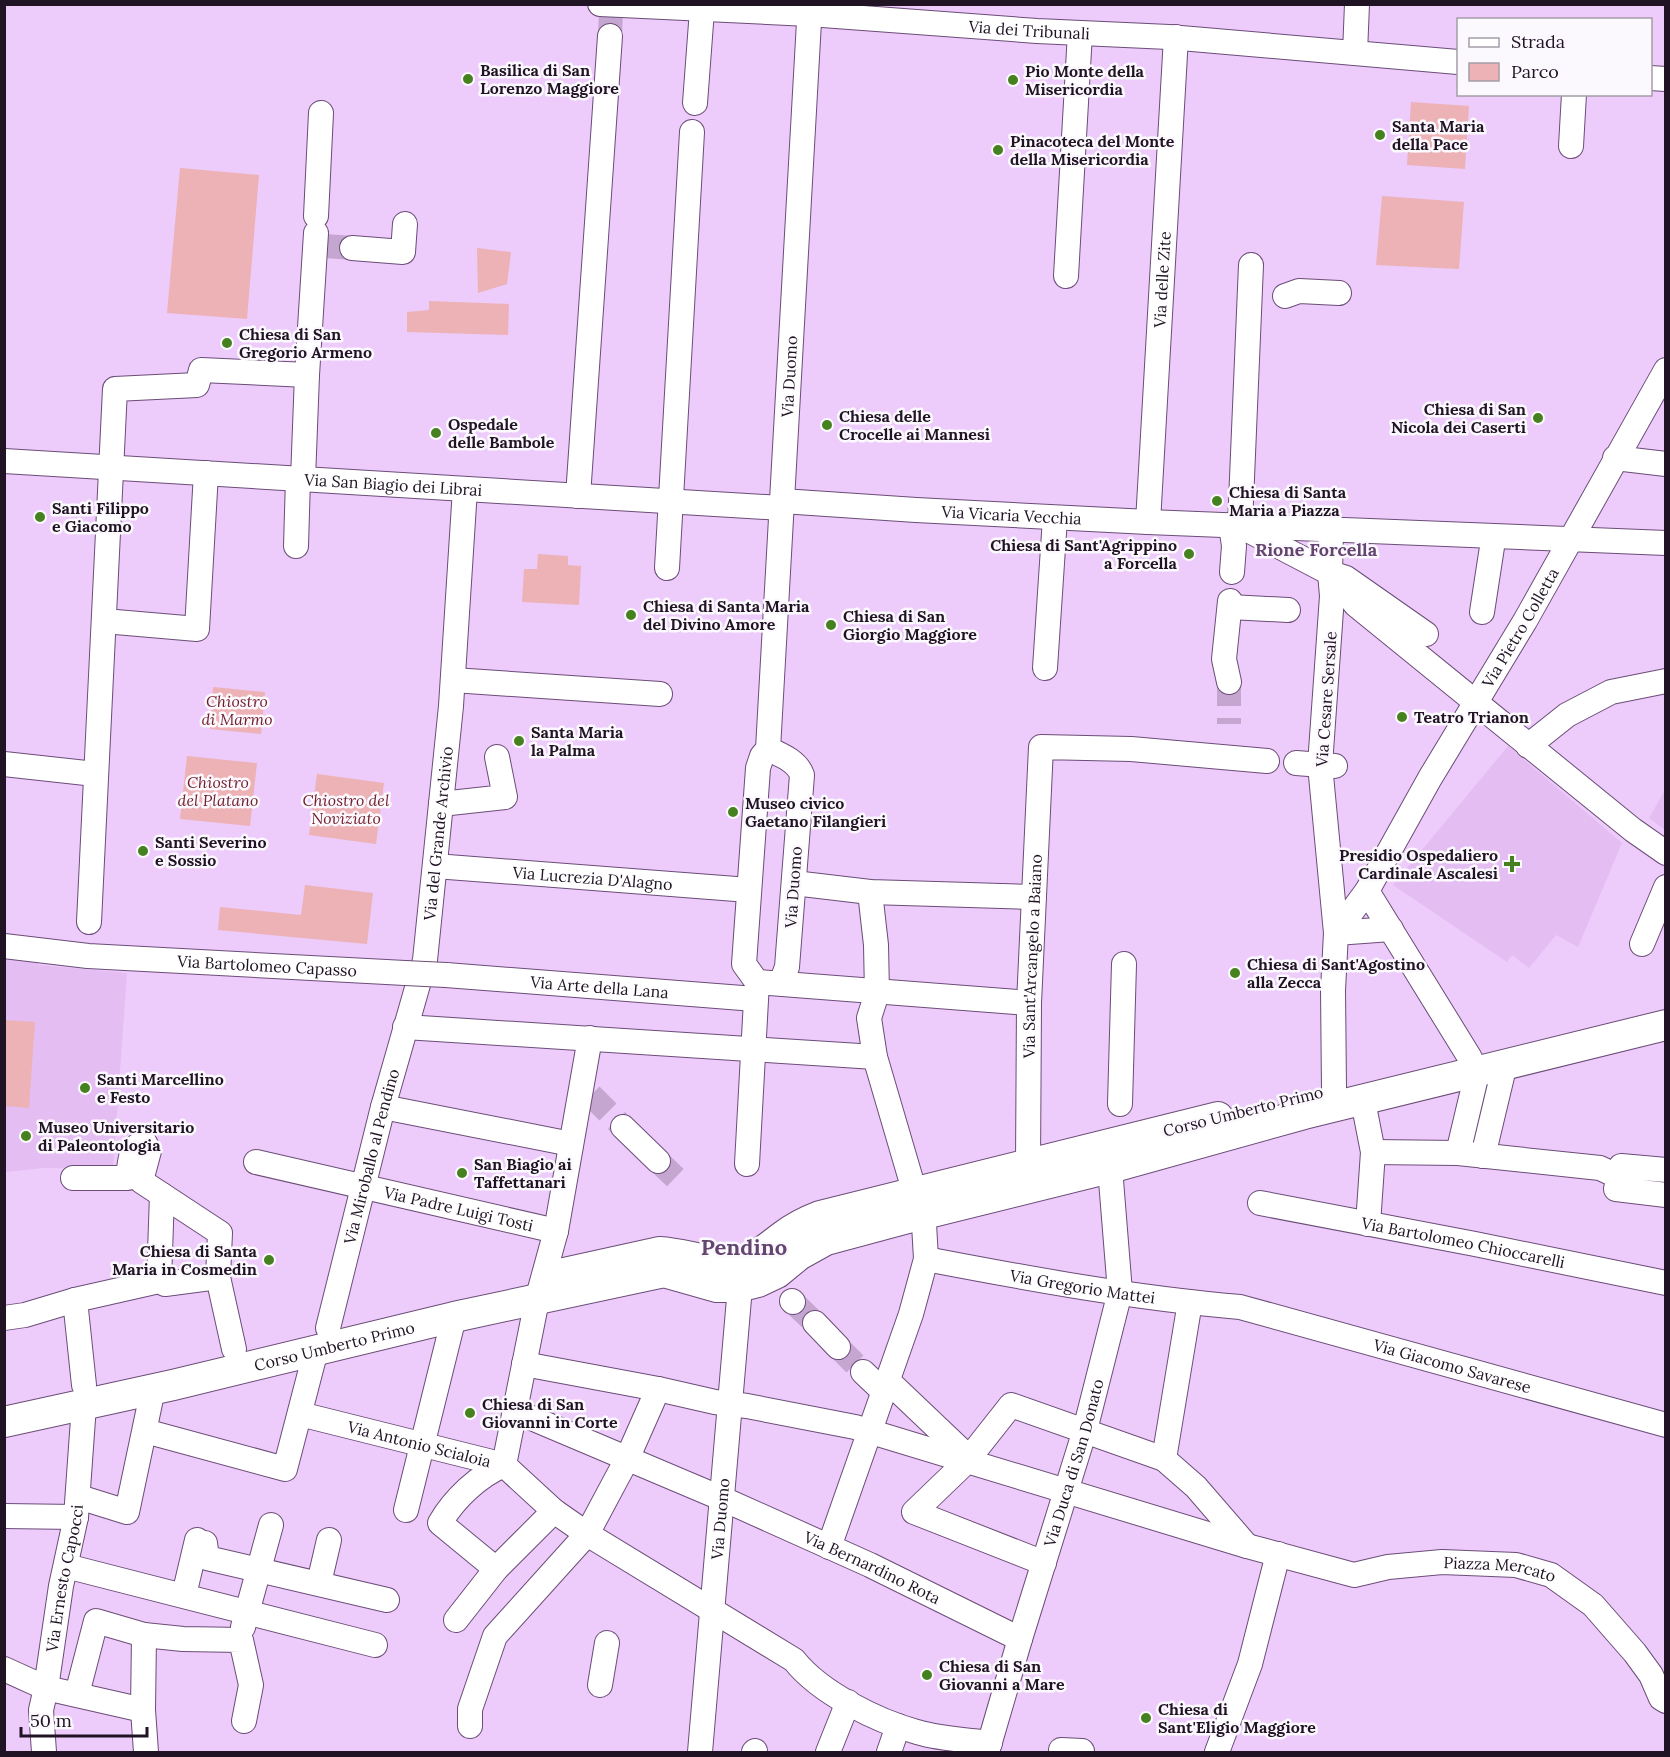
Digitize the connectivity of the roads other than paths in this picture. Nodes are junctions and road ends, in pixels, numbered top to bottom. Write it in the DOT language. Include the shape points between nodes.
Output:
graph roads {
  1 [pos="1357,4"];
  2 [pos="607,7"];
  3 [pos="810,9"];
  4 [pos="702,10"];
  5 [pos="1080,33"];
  6 [pos="610,36"];
  7 [pos="1176,37"];
  8 [pos="1354,53"];
  9 [pos="1457,62"];
  10 [pos="1574,96"];
  11 [pos="695,103"];
  12 [pos="321,113"];
  13 [pos="692,132"];
  14 [pos="1571,146"];
  15 [pos="405,224"];
  16 [pos="352,248"];
  17 [pos="1251,265"];
  18 [pos="1066,276"];
  19 [pos="1339,293"];
  20 [pos="1266,296"];
  21 [pos="1665,370"];
  22 [pos="307,375"];
  23 [pos="1615,458"];
  24 [pos="4,461"];
  25 [pos="1665,464"];
  26 [pos="112,466"];
  27 [pos="206,473"];
  28 [pos="301,479"];
  29 [pos="465,489"];
  30 [pos="578,496"];
  31 [pos="672,501"];
  32 [pos="782,504"];
  33 [pos="1055,518"];
  34 [pos="1148,522"];
  35 [pos="1236,525"];
  36 [pos="1331,529"];
  37 [pos="1569,540"];
  38 [pos="1492,541"];
  39 [pos="1665,543"];
  40 [pos="296,546"];
  41 [pos="668,568"];
  42 [pos="1232,572"];
  43 [pos="1330,573"];
  44 [pos="1288,610"];
  45 [pos="1482,612"];
  46 [pos="104,621"];
  47 [pos="1426,634"];
  48 [pos="1046,668"];
  49 [pos="453,680"];
  50 [pos="1665,681"];
  51 [pos="1229,682"];
  52 [pos="660,694"];
  53 [pos="1476,703"];
  54 [pos="1527,746"];
  55 [pos="768,749"];
  56 [pos="497,757"];
  57 [pos="1263,760"];
  58 [pos="1296,763"];
  59 [pos="4,764"];
  60 [pos="1327,765"];
  61 [pos="95,774"];
  62 [pos="441,804"];
  63 [pos="1665,853"];
  64 [pos="435,866"];
  65 [pos="794,883"];
  66 [pos="1665,887"];
  67 [pos="749,890"];
  68 [pos="1367,891"];
  69 [pos="870,892"];
  70 [pos="1034,897"];
  71 [pos="89,922"];
  72 [pos="1391,929"];
  73 [pos="1336,933"];
  74 [pos="1642,944"];
  75 [pos="4,946"];
  76 [pos="1124,964"];
  77 [pos="416,973"];
  78 [pos="446,975"];
  79 [pos="781,983"];
  80 [pos="756,990"];
  81 [pos="877,993"];
  82 [pos="1029,1003"];
  83 [pos="1665,1007"];
  84 [pos="1665,1025"];
  85 [pos="405,1027"];
  86 [pos="590,1038"];
  87 [pos="752,1050"];
  88 [pos="875,1057"];
  89 [pos="1484,1065"];
  90 [pos="1334,1089"];
  91 [pos="1362,1101"];
  92 [pos="1120,1104"];
  93 [pos="383,1107"];
  94 [pos="623,1127"];
  95 [pos="571,1144"];
  96 [pos="1373,1152"];
  97 [pos="1458,1153"];
  98 [pos="1483,1156"];
  99 [pos="658,1161"];
  100 [pos="256,1162"];
  101 [pos="747,1164"];
  102 [pos="1028,1164"];
  103 [pos="1110,1168"];
  104 [pos="1665,1170"];
  105 [pos="1619,1177"];
  106 [pos="73,1178"];
  107 [pos="364,1186"];
  108 [pos="162,1195"];
  109 [pos="1665,1195"];
  110 [pos="918,1203"];
  111 [pos="1260,1203"];
  112 [pos="1368,1224"];
  113 [pos="823,1228"];
  114 [pos="556,1231"];
  115 [pos="926,1259"];
  116 [pos="662,1262"];
  117 [pos="218,1277"];
  118 [pos="159,1281"];
  119 [pos="1665,1283"];
  120 [pos="740,1287"];
  121 [pos="540,1289"];
  122 [pos="1120,1292"];
  123 [pos="75,1300"];
  124 [pos="1190,1302"];
  125 [pos="1240,1307"];
  126 [pos="454,1317"];
  127 [pos="4,1318"];
  128 [pos="815,1323"];
  129 [pos="322,1339"];
  130 [pos="838,1347"];
  131 [pos="234,1349"];
  132 [pos="524,1364"];
  133 [pos="863,1372"];
  134 [pos="887,1381"];
  135 [pos="153,1389"];
  136 [pos="658,1389"];
  137 [pos="84,1395"];
  138 [pos="4,1403"];
  139 [pos="731,1404"];
  140 [pos="515,1411"];
  141 [pos="300,1413"];
  142 [pos="4,1422"];
  143 [pos="1665,1425"];
  144 [pos="1085,1430"];
  145 [pos="145,1431"];
  146 [pos="868,1432"];
  147 [pos="423,1445"];
  148 [pos="627,1459"];
  149 [pos="1164,1459"];
  150 [pos="968,1460"];
  151 [pos="504,1465"];
  152 [pos="1067,1490"];
  153 [pos="723,1498"];
  154 [pos="77,1507"];
  155 [pos="406,1510"];
  156 [pos="554,1511"];
  157 [pos="4,1516"];
  158 [pos="271,1525"];
  159 [pos="587,1534"];
  160 [pos="329,1540"];
  161 [pos="829,1546"];
  162 [pos="1246,1546"];
  163 [pos="1278,1554"];
  164 [pos="1044,1563"];
  165 [pos="258,1569"];
  166 [pos="496,1569"];
  167 [pos="64,1576"];
  168 [pos="319,1583"];
  169 [pos="184,1595"];
  170 [pos="387,1600"];
  171 [pos="712,1611"];
  172 [pos="247,1612"];
  173 [pos="456,1620"];
  174 [pos="144,1635"];
  175 [pos="1020,1639"];
  176 [pos="607,1643"];
  177 [pos="375,1645"];
  178 [pos="243,1648"];
  179 [pos="4,1669"];
  180 [pos="600,1685"];
  181 [pos="46,1688"];
  182 [pos="77,1694"];
  183 [pos="1665,1701"];
  184 [pos="848,1702"];
  185 [pos="143,1710"];
  186 [pos="244,1721"];
  187 [pos="470,1726"];
  188 [pos="898,1726"];
  189 [pos="988,1748"];
  190 [pos="44,1752"];
  191 [pos="146,1752"];
  192 [pos="700,1752"];
  193 [pos="828,1752"];
  194 [pos="889,1752"];
  195 [pos="1217,1752"];
  1 -- 8 [label="street"];
  2 -- 4 [label="street, Via dei Tribunali"];
  3 -- 4 [label="street, Via dei Tribunali"];
  3 -- 5 [label="street, Via dei Tribunali" via="988,28"];
  3 -- 32 [label="street, Via Duomo"];
  4 -- 11 [label="street"];
  5 -- 7 [label="street, Via dei Tribunali"];
  5 -- 18 [label="street"];
  6 -- 30 [label="street"];
  7 -- 8 [label="street, Via dei Tribunali"];
  7 -- 34 [label="street, Via delle Zite"];
  8 -- 9 [label="street, Via dei Tribunali"];
  10 -- 14 [label="street"];
  12 -- 22 [label="street" via="318,235"];
  13 -- 31 [label="street"];
  15 -- 16 [label="street" via="403,252"];
  17 -- 20 [label="street"];
  19 -- 20 [label="street" via="1299,291"];
  20 -- 35 [label="street"];
  21 -- 23 [label="street, Via Pietro Colletta"];
  22 -- 26 [label="street" via="201,370 197,385 115,389"];
  22 -- 28 [label="street"];
  23 -- 25 [label="street"];
  23 -- 37 [label="street, Via Pietro Colletta"];
  24 -- 26 [label="street, Via San Biagio dei Librai"];
  26 -- 27 [label="street, Via San Biagio dei Librai"];
  26 -- 46 [label="street"];
  27 -- 28 [label="street, Via San Biagio dei Librai"];
  27 -- 46 [label="street" via="197,629"];
  28 -- 29 [label="street, Via San Biagio dei Librai"];
  28 -- 40 [label="street"];
  29 -- 30 [label="street, Via San Biagio dei Librai"];
  29 -- 49 [label="street, Via del Grande Archivio"];
  30 -- 31 [label="street, Via San Biagio dei Librai"];
  31 -- 32 [label="street, Via San Biagio dei Librai"];
  31 -- 41 [label="street"];
  32 -- 33 [label="street, Via Vicaria Vecchia"];
  32 -- 55 [label="street, Via Duomo"];
  33 -- 34 [label="street, Via Vicaria Vecchia"];
  33 -- 48 [label="street"];
  34 -- 35 [label="street, Via Vicaria Vecchia"];
  35 -- 36 [label="street, Via Vicaria Vecchia"];
  35 -- 42 [label="street"];
  35 -- 43 [label="street"];
  36 -- 38 [label="street, Via Vicaria Vecchia"];
  36 -- 43 [label="street, Via Cesare Sersale"];
  37 -- 38 [label="street, Via Vicaria Vecchia"];
  37 -- 39 [label="street, Via Vicaria Vecchia"];
  37 -- 53 [label="street, Via Pietro Colletta"];
  38 -- 45 [label="street"];
  43 -- 47 [label="street" via="1346,578"];
  43 -- 53 [label="street" via="1356,605"];
  43 -- 60 [label="street, Via Cesare Sersale"];
  44 -- 51 [label="street" via="1230,604 1224,659"];
  46 -- 61 [label="street"];
  49 -- 52 [label="street"];
  49 -- 62 [label="street, Via del Grande Archivio"];
  50 -- 54 [label="street" via="1611,692 1567,715"];
  53 -- 54 [label="street"];
  53 -- 68 [label="street, Via Pietro Colletta"];
  54 -- 63 [label="street"];
  55 -- 65 [label="street, Via Duomo" via="800,768 802,775"];
  55 -- 67 [label="street, Via Duomo" via="758,768"];
  56 -- 62 [label="street" via="505,797"];
  57 -- 70 [label="street, Via Sant'Arcangelo a Baiano" via="1131,749 1041,747"];
  58 -- 60 [label="street"];
  59 -- 61 [label="street"];
  60 -- 73 [label="street, Via Cesare Sersale"];
  61 -- 71 [label="street"];
  62 -- 64 [label="street, Via del Grande Archivio"];
  64 -- 67 [label="street, Via Lucrezia D'Alagno"];
  64 -- 77 [label="street, Via del Grande Archivio"];
  65 -- 69 [label="street"];
  65 -- 79 [label="street, Via Duomo" via="787,967"];
  66 -- 74 [label="street"];
  67 -- 80 [label="street, Via Duomo" via="744,964"];
  68 -- 72 [label="street"];
  68 -- 73 [label="street, Via Pietro Colletta"];
  69 -- 70 [label="street"];
  69 -- 81 [label="street"];
  70 -- 82 [label="street, Via Sant'Arcangelo a Baiano"];
  72 -- 73 [label="street"];
  72 -- 89 [label="street"];
  73 -- 90 [label="street"];
  75 -- 77 [label="street, Via Bartolomeo Capasso" via="88,956"];
  76 -- 92 [label="street"];
  77 -- 78 [label="street, Via Bartolomeo Capasso, bridge"];
  77 -- 85 [label="street, Via Miroballo al Pendino"];
  78 -- 80 [label="street, Via Arte della Lana"];
  79 -- 80 [label="street"];
  79 -- 81 [label="street"];
  80 -- 87 [label="street, Via Duomo"];
  81 -- 82 [label="street"];
  81 -- 88 [label="street" via="869,1018"];
  82 -- 102 [label="street, Via Sant'Arcangelo a Baiano"];
  83 -- 89 [label="main road, Corso Umberto Primo" via="1540,1038"];
  84 -- 89 [label="main road, Corso Umberto Primo"];
  85 -- 86 [label="street"];
  85 -- 93 [label="street, Via Miroballo al Pendino"];
  86 -- 87 [label="street"];
  86 -- 95 [label="street" via="584,1092"];
  87 -- 88 [label="street"];
  87 -- 101 [label="street, Via Duomo"];
  88 -- 110 [label="street"];
  89 -- 90 [label="main road, Corso Umberto Primo"];
  89 -- 91 [label="main road, Corso Umberto Primo"];
  89 -- 97 [label="street"];
  89 -- 98 [label="street"];
  90 -- 102 [label="main road, Corso Umberto Primo"];
  91 -- 96 [label="street"];
  91 -- 103 [label="main road, Corso Umberto Primo"];
  93 -- 95 [label="street"];
  93 -- 107 [label="street, Via Miroballo al Pendino"];
  94 -- 99 [label="street"];
  95 -- 114 [label="street"];
  96 -- 97 [label="street"];
  96 -- 112 [label="street"];
  97 -- 98 [label="street"];
  98 -- 105 [label="street" via="1600,1168"];
  100 -- 107 [label="street, Via Padre Luigi Tosti"];
  102 -- 110 [label="main road, Corso Umberto Primo"];
  103 -- 110 [label="main road, Corso Umberto Primo"];
  103 -- 122 [label="street, Via Duca di San Donato"];
  104 -- 105 [label="street" via="1621,1166"];
  105 -- 109 [label="street" via="1616,1190"];
  106 -- 108 [label="street" via="128,1178 132,1151 145,1143 149,1150 141,1181"];
  107 -- 114 [label="street, Via Padre Luigi Tosti"];
  107 -- 129 [label="street, Via Miroballo al Pendino"];
  108 -- 117 [label="street" via="220,1233"];
  108 -- 118 [label="street"];
  110 -- 113 [label="main road, Corso Umberto Primo"];
  110 -- 115 [label="street" via="925,1228"];
  111 -- 112 [label="street, Via Bartolomeo Chioccarelli"];
  112 -- 119 [label="street, Via Bartolomeo Chioccarelli"];
  113 -- 116 [label="main road" via="800,1225 764,1252 735,1262 684,1254"];
  113 -- 120 [label="main road" via="777,1273"];
  114 -- 121 [label="street"];
  115 -- 122 [label="street, Via Gregorio Mattei"];
  115 -- 134 [label="street"];
  116 -- 120 [label="main road" via="717,1287"];
  116 -- 121 [label="main road, Corso Umberto Primo"];
  117 -- 118 [label="street" via="165,1284"];
  117 -- 131 [label="street"];
  118 -- 123 [label="street"];
  120 -- 139 [label="street, Via Duomo"];
  121 -- 126 [label="main road, Corso Umberto Primo"];
  121 -- 129 [label="main road, Corso Umberto Primo"];
  121 -- 132 [label="street"];
  122 -- 124 [label="street, Via Gregorio Mattei"];
  122 -- 144 [label="street, Via Duca di San Donato"];
  123 -- 127 [label="street"];
  123 -- 137 [label="street, Via Ernesto Capocci"];
  124 -- 125 [label="street, Via Gregorio Mattei"];
  124 -- 149 [label="street"];
  125 -- 143 [label="street, Via Giacomo Savarese"];
  126 -- 129 [label="main road, Corso Umberto Primo"];
  126 -- 147 [label="street"];
  128 -- 130 [label="street"];
  129 -- 131 [label="main road, Corso Umberto Primo"];
  129 -- 135 [label="main road, Corso Umberto Primo"];
  129 -- 141 [label="street, Via Miroballo al Pendino"];
  131 -- 137 [label="main road, Corso Umberto Primo"];
  132 -- 136 [label="street, Piazza Mercato"];
  132 -- 140 [label="street"];
  133 -- 134 [label="street"];
  134 -- 146 [label="street"];
  134 -- 150 [label="street"];
  135 -- 137 [label="main road, Corso Umberto Primo"];
  135 -- 145 [label="street"];
  136 -- 139 [label="street, Piazza Mercato"];
  136 -- 148 [label="street"];
  137 -- 138 [label="main road, Corso Umberto Primo"];
  137 -- 142 [label="main road, Corso Umberto Primo"];
  137 -- 154 [label="street, Via Ernesto Capocci"];
  139 -- 146 [label="street, Piazza Mercato"];
  139 -- 153 [label="street, Via Duomo"];
  140 -- 148 [label="street, Via Bernardino Rota"];
  140 -- 151 [label="street"];
  141 -- 145 [label="street, Via Miroballo al Pendino" via="285,1469"];
  141 -- 147 [label="street, Via Antonio Scialoia"];
  144 -- 149 [label="street"];
  144 -- 150 [label="street" via="1011,1405"];
  144 -- 152 [label="street, Via Duca di San Donato"];
  145 -- 154 [label="street" via="127,1512"];
  146 -- 150 [label="street, Piazza Mercato"];
  146 -- 161 [label="street"];
  147 -- 151 [label="street, Via Antonio Scialoia"];
  147 -- 155 [label="street"];
  148 -- 153 [label="street, Via Bernardino Rota"];
  148 -- 159 [label="street"];
  149 -- 162 [label="street" via="1196,1487"];
  150 -- 152 [label="street, Piazza Mercato"];
  150 -- 164 [label="street" via="914,1512"];
  151 -- 156 [label="street, Via Antonio Scialoia"];
  151 -- 166 [label="street" via="451,1504 440,1523"];
  152 -- 162 [label="street, Piazza Mercato"];
  152 -- 164 [label="street, Via Duca di San Donato"];
  153 -- 161 [label="street, Via Bernardino Rota"];
  153 -- 171 [label="street, Via Duomo"];
  154 -- 157 [label="street"];
  154 -- 167 [label="street, Via Ernesto Capocci"];
  156 -- 159 [label="street, Via Antonio Scialoia"];
  156 -- 166 [label="street"];
  158 -- 165 [label="street"];
  159 -- 171 [label="street, Via Antonio Scialoia"];
  159 -- 187 [label="street" via="495,1636 470,1709"];
  160 -- 168 [label="street"];
  161 -- 175 [label="street, Via Bernardino Rota"];
  162 -- 163 [label="street, Piazza Mercato"];
  163 -- 183 [label="street, Piazza Mercato" via="1354,1575 1388,1567 1482,1562 1516,1565 1551,1575 1593,1605 1635,1653"];
  163 -- 195 [label="street" via="1250,1664"];
  164 -- 175 [label="street, Via Duca di San Donato"];
  165 -- 168 [label="street"];
  165 -- 169 [label="street" via="207,1558 201,1541"];
  165 -- 172 [label="street"];
  166 -- 173 [label="street"];
  167 -- 169 [label="street"];
  167 -- 181 [label="street, Via Ernesto Capocci"];
  168 -- 170 [label="street"];
  169 -- 172 [label="street"];
  171 -- 184 [label="street, Via Antonio Scialoia" via="794,1660 815,1683"];
  171 -- 192 [label="street, Via Duomo"];
  172 -- 177 [label="street"];
  172 -- 178 [label="street"];
  174 -- 178 [label="street"];
  174 -- 182 [label="street" via="96,1621"];
  174 -- 185 [label="street"];
  175 -- 189 [label="street, Via Duca di San Donato"];
  176 -- 180 [label="street"];
  178 -- 186 [label="street" via="251,1685"];
  179 -- 181 [label="street"];
  181 -- 182 [label="street"];
  181 -- 190 [label="street, Via Ernesto Capocci" via="40,1710"];
  182 -- 185 [label="street"];
  184 -- 188 [label="street, Via Antonio Scialoia"];
  184 -- 193 [label="street"];
  185 -- 191 [label="street"];
  188 -- 189 [label="street, Via Antonio Scialoia"];
  188 -- 194 [label="street"];
}
